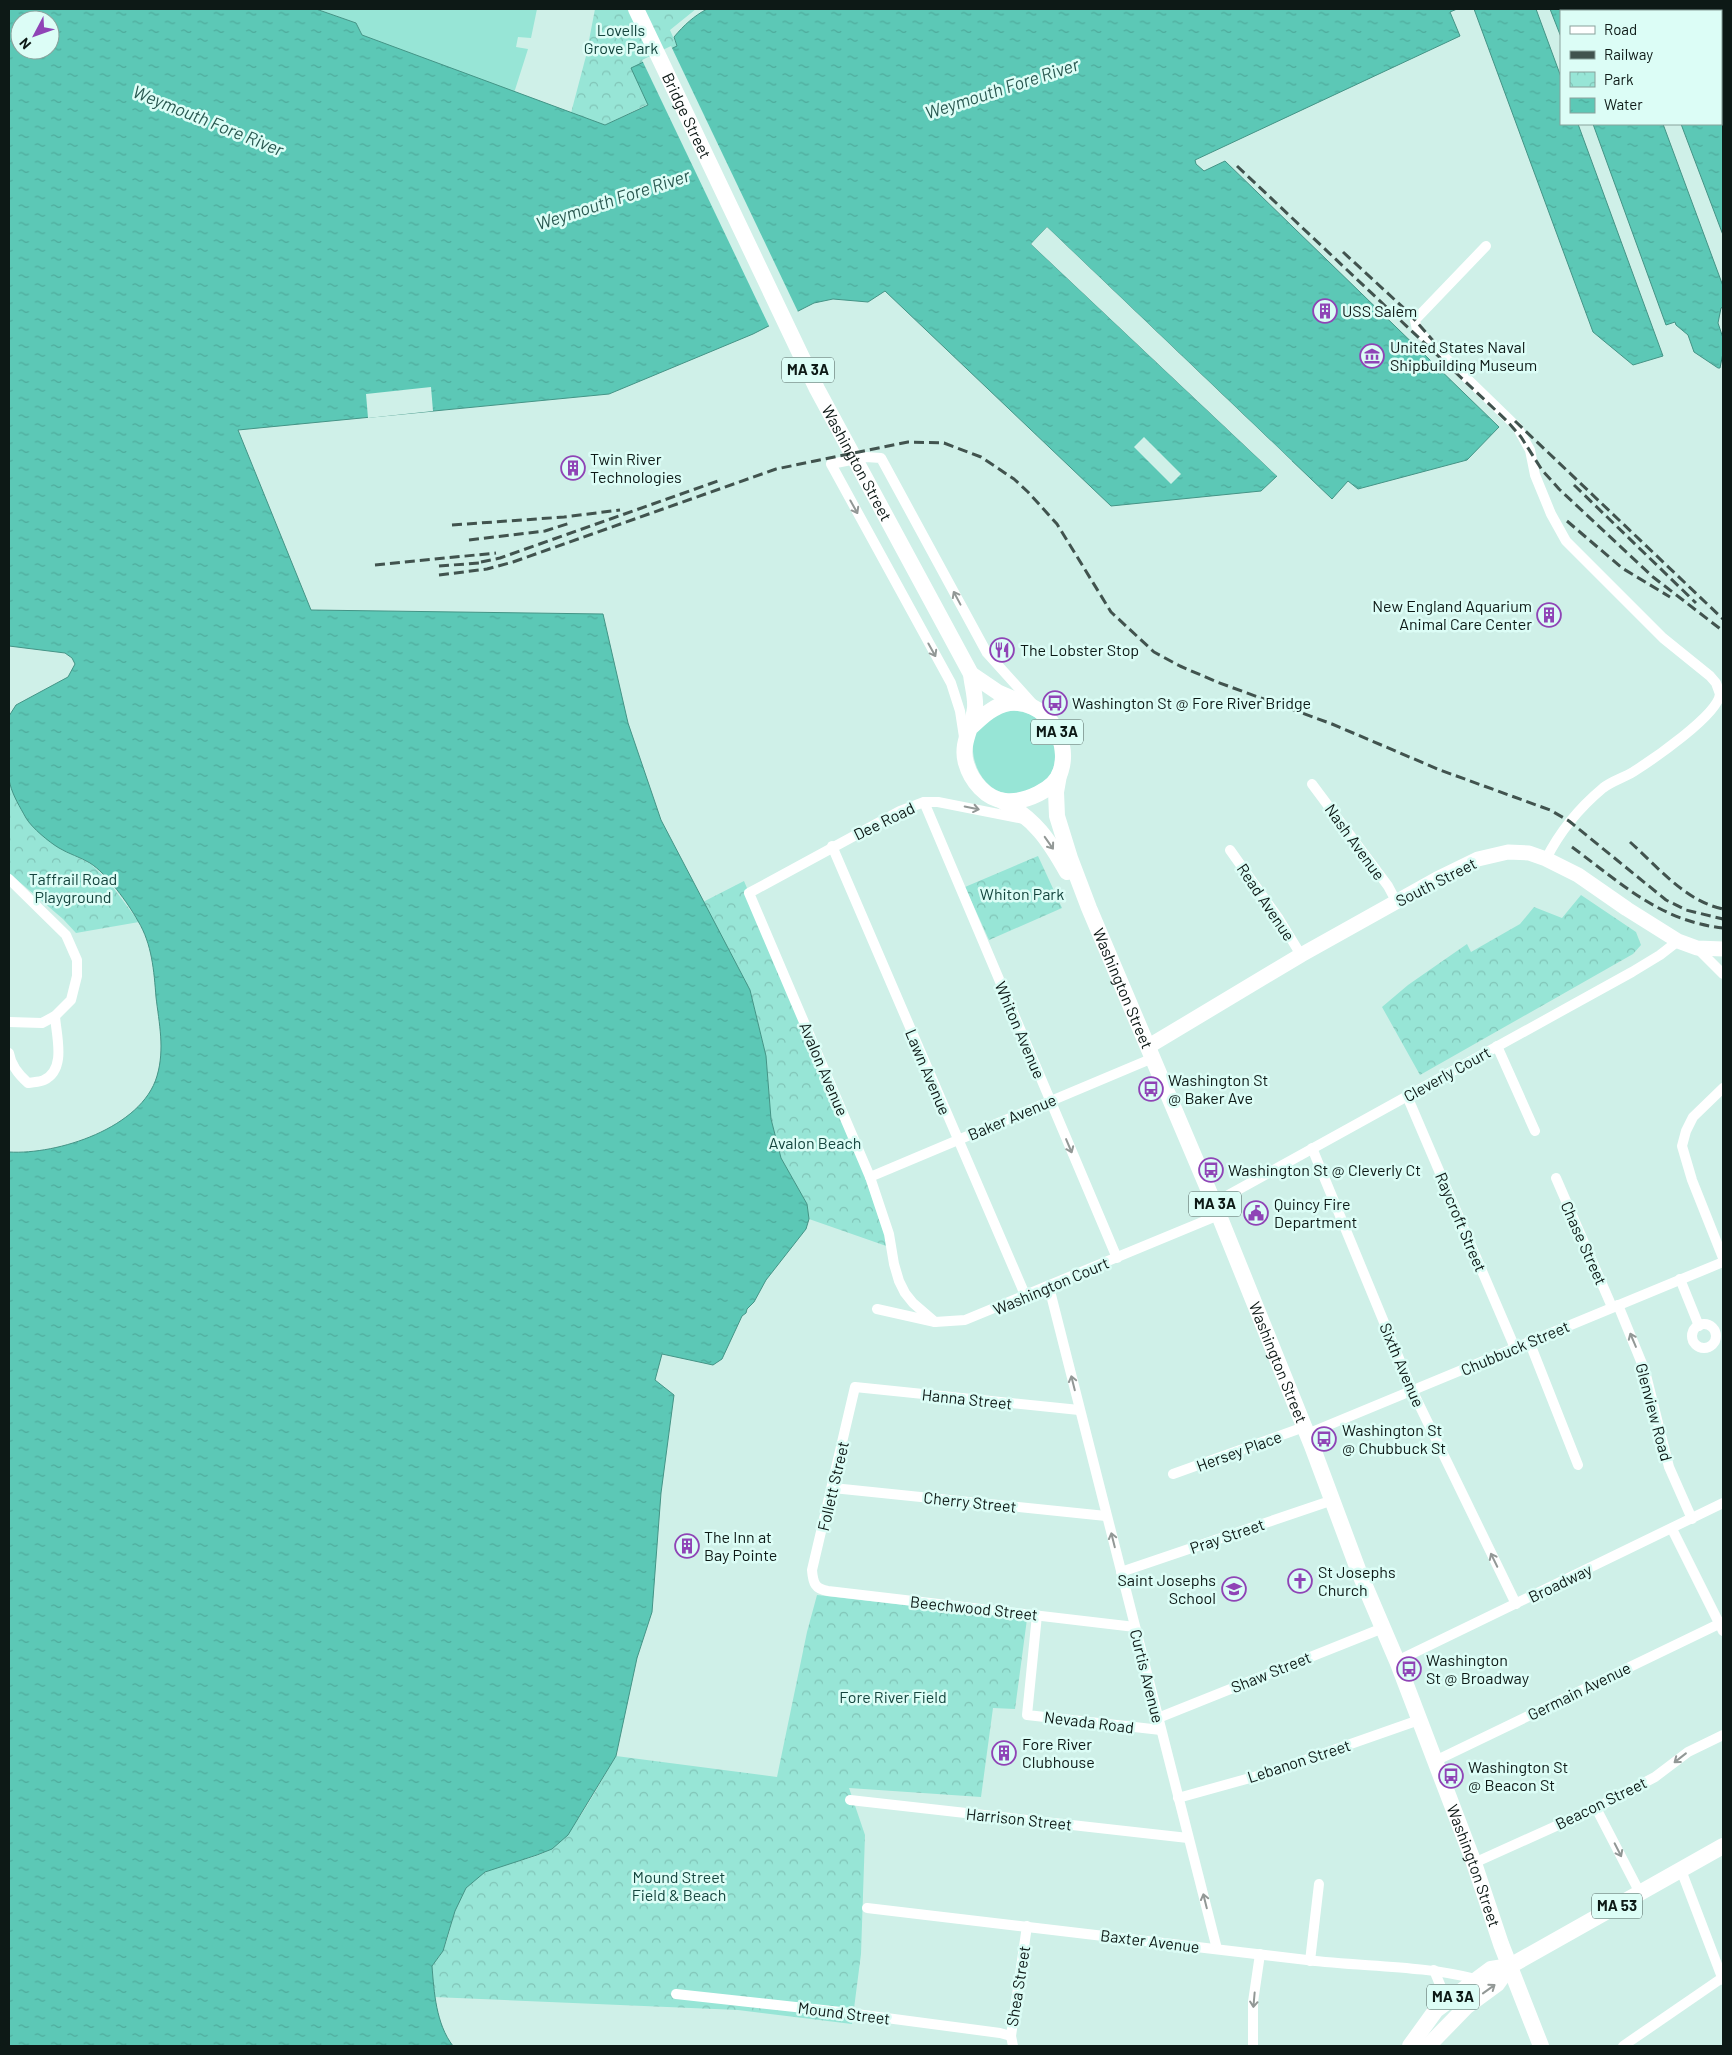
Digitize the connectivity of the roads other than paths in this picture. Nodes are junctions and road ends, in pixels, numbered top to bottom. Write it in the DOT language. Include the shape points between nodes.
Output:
graph roads {
  1 [pos="636,9"];
  2 [pos="712,167"];
  3 [pos="1486,246"];
  4 [pos="971,674"];
  5 [pos="1031,706"];
  6 [pos="966,737"];
  7 [pos="1059,775"];
  8 [pos="1312,784"];
  9 [pos="1001,800"];
  10 [pos="924,802"];
  11 [pos="1031,820"];
  12 [pos="832,846"];
  13 [pos="1230,850"];
  14 [pos="1546,859"];
  15 [pos="9,879"];
  16 [pos="749,892"];
  17 [pos="1396,901"];
  18 [pos="1089,908"];
  19 [pos="1678,941"];
  20 [pos="1697,948"];
  21 [pos="1723,949"];
  22 [pos="1301,955"];
  23 [pos="1723,974"];
  24 [pos="55,1016"];
  25 [pos="9,1022"];
  26 [pos="1497,1046"];
  27 [pos="1151,1052"];
  28 [pos="9,1053"];
  29 [pos="1723,1088"];
  30 [pos="1407,1096"];
  31 [pos="1050,1101"];
  32 [pos="1536,1131"];
  33 [pos="957,1140"];
  34 [pos="1312,1148"];
  35 [pos="870,1177"];
  36 [pos="1556,1178"];
  37 [pos="1216,1209"];
  38 [pos="1117,1258"];
  39 [pos="1723,1258"];
  40 [pos="1723,1262"];
  41 [pos="1680,1280"];
  42 [pos="1048,1287"];
  43 [pos="1026,1297"];
  44 [pos="1615,1306"];
  45 [pos="877,1309"];
  46 [pos="935,1322"];
  47 [pos="1699,1326"];
  48 [pos="1528,1341"];
  49 [pos="1515,1348"];
  50 [pos="855,1387"];
  51 [pos="1412,1390"];
  52 [pos="1079,1410"];
  53 [pos="1305,1430"];
  54 [pos="1578,1465"];
  55 [pos="1173,1474"];
  56 [pos="833,1488"];
  57 [pos="1333,1500"];
  58 [pos="1723,1503"];
  59 [pos="1106,1516"];
  60 [pos="1692,1519"];
  61 [pos="1672,1529"];
  62 [pos="1121,1572"];
  63 [pos="815,1585"];
  64 [pos="1516,1604"];
  65 [pos="1037,1615"];
  66 [pos="1722,1625"];
  67 [pos="1135,1627"];
  68 [pos="1384,1628"];
  69 [pos="1397,1661"];
  70 [pos="1158,1718"];
  71 [pos="1419,1720"];
  72 [pos="1161,1730"];
  73 [pos="1723,1735"];
  74 [pos="1435,1761"];
  75 [pos="1178,1798"];
  76 [pos="850,1800"];
  77 [pos="1596,1808"];
  78 [pos="1188,1838"];
  79 [pos="1723,1846"];
  80 [pos="1474,1863"];
  81 [pos="1681,1870"];
  82 [pos="1319,1884"];
  83 [pos="1640,1893"];
  84 [pos="867,1908"];
  85 [pos="1027,1926"];
  86 [pos="1217,1949"];
  87 [pos="1260,1954"];
  88 [pos="1310,1961"];
  89 [pos="1510,1966"];
  90 [pos="1434,1970"];
  91 [pos="1476,1979"];
  92 [pos="1723,1979"];
  93 [pos="676,1994"];
  94 [pos="1436,2010"];
  95 [pos="1012,2041"];
  96 [pos="1253,2046"];
  97 [pos="1410,2046"];
  98 [pos="1428,2046"];
  99 [pos="1541,2046"];
  100 [pos="1623,2046"];
  1 -- 2 [label="main road, Bridge Street / MA 3A"];
  2 -- 4 [label="main road, Washington Street / MA 3A" via="817,389"];
  3 -- 14 [label="street" via="1415,320 1417,330 1517,427 1530,450 1535,475 1551,514 1566,540 1663,638 1710,676 1720,694 1716,705 1680,740 1609,784 1588,802 1569,821"];
  4 -- 5 [label="main road, Washington Street / MA 3A" via="999,693"];
  4 -- 6 [label="main road, Washington Street / MA 3A" via="975,706"];
  5 -- 6 [label="main road" via="1000,706 990,711"];
  5 -- 6 [label="street, one-way" via="986,653 881,458 866,457 831,464 950,683"];
  5 -- 7 [label="main road, MA 3A" via="1046,715 1056,730 1063,759"];
  6 -- 9 [label="main road, MA 3A" via="967,766 973,779 982,790"];
  7 -- 9 [label="main road" via="1030,798 1012,802"];
  7 -- 18 [label="main road, Washington Street / MA 3A" via="1057,816"];
  8 -- 17 [label="street, Nash Avenue"];
  9 -- 11 [label="main road, Washington Street / MA 3A"];
  10 -- 11 [label="street, Dee Road, one-way" via="949,803"];
  10 -- 12 [label="street, Dee Road" via="900,810"];
  10 -- 31 [label="street, Whiton Avenue"];
  11 -- 18 [label="main road, Washington Street / MA 3A, one-way"];
  12 -- 16 [label="street, Dee Road"];
  12 -- 33 [label="street, Lawn Avenue"];
  13 -- 22 [label="street, Read Avenue" via="1280,919"];
  14 -- 17 [label="main road, South Street" via="1529,853 1497,854 1470,863"];
  14 -- 19 [label="main road, South Street" via="1578,875"];
  15 -- 24 [label="street" via="66,934 77,960 71,1000"];
  16 -- 35 [label="street, Avalon Avenue"];
  17 -- 22 [label="main road, South Street"];
  18 -- 27 [label="main road, Washington Street / MA 3A"];
  19 -- 20 [label="main road, South Street"];
  19 -- 26 [label="street, Cleverly Court" via="1632,972"];
  20 -- 21 [label="main road"];
  20 -- 23 [label="street, South Street"];
  22 -- 27 [label="main road, South Street"];
  24 -- 25 [label="street" via="42,1023"];
  24 -- 28 [label="street" via="59,1060 45,1079 28,1083 19,1075"];
  26 -- 30 [label="street, Cleverly Court"];
  26 -- 32 [label="street"];
  27 -- 31 [label="street, Baker Avenue"];
  27 -- 37 [label="main road, Washington Street / MA 3A"];
  29 -- 39 [label="street" via="1693,1117 1682,1146"];
  30 -- 34 [label="street, Cleverly Court"];
  30 -- 49 [label="street, Raycroft Street"];
  31 -- 33 [label="street, Baker Avenue"];
  31 -- 38 [label="street, Whiton Avenue, one-way"];
  33 -- 35 [label="street, Baker Avenue"];
  33 -- 43 [label="street, Lawn Avenue"];
  34 -- 37 [label="street, Cleverly Court"];
  34 -- 51 [label="street, Sixth Avenue"];
  35 -- 46 [label="street, Avalon Avenue" via="889,1234 899,1281 913,1303"];
  36 -- 44 [label="street, Chase Street"];
  37 -- 38 [label="street, Washington Court"];
  37 -- 53 [label="main road, Washington Street / MA 3A"];
  38 -- 42 [label="street, Washington Court"];
  40 -- 41 [label="street, Chubbuck Street"];
  41 -- 44 [label="street, Chubbuck Street"];
  41 -- 47 [label="street"];
  42 -- 43 [label="street, Washington Court"];
  52 -- 42 [label="street, Curtis Avenue, one-way"];
  43 -- 46 [label="street, Washington Court" via="965,1320"];
  44 -- 48 [label="street, Chubbuck Street"];
  60 -- 44 [label="street, Glenview Road, one-way" via="1669,1467 1645,1372"];
  45 -- 46 [label="street, Washington Court"];
  48 -- 49 [label="street, Chubbuck Street"];
  48 -- 54 [label="street"];
  49 -- 51 [label="street, Chubbuck Street"];
  50 -- 52 [label="street, Hanna Street"];
  50 -- 56 [label="street, Follett Street"];
  51 -- 53 [label="street, Chubbuck Street"];
  64 -- 51 [label="street, Sixth Avenue, one-way"];
  52 -- 59 [label="street, Curtis Avenue"];
  53 -- 55 [label="street, Hersey Place"];
  53 -- 57 [label="main road, Washington Street / MA 3A"];
  56 -- 59 [label="street, Cherry Street"];
  56 -- 63 [label="street, Follett Street" via="812,1570"];
  57 -- 62 [label="street, Pray Street"];
  57 -- 68 [label="main road, Washington Street / MA 3A"];
  58 -- 60 [label="street, Broadway"];
  62 -- 59 [label="street, Curtis Avenue, one-way"];
  60 -- 61 [label="street, Broadway"];
  61 -- 64 [label="street, Broadway"];
  61 -- 66 [label="street"];
  62 -- 67 [label="street, Curtis Avenue"];
  63 -- 65 [label="street, Beechwood Street" via="820,1590"];
  64 -- 69 [label="street, Broadway"];
  65 -- 67 [label="street, Beechwood Street"];
  65 -- 72 [label="street, Nevada Road" via="1027,1715"];
  66 -- 74 [label="street, Germain Avenue"];
  67 -- 70 [label="street, Curtis Avenue"];
  68 -- 69 [label="main road, Washington Street / MA 3A"];
  68 -- 70 [label="street, Shaw Street"];
  69 -- 71 [label="main road, Washington Street / MA 3A"];
  70 -- 72 [label="street, Curtis Avenue"];
  71 -- 74 [label="main road, Washington Street / MA 3A"];
  71 -- 75 [label="street, Lebanon Street" via="1268,1773"];
  72 -- 75 [label="street, Curtis Avenue"];
  73 -- 77 [label="street, Beacon Street, one-way" via="1688,1752 1655,1777"];
  74 -- 80 [label="main road, Washington Street / MA 3A"];
  75 -- 78 [label="street, Curtis Avenue"];
  76 -- 78 [label="street, Harrison Street"];
  77 -- 80 [label="street, Beacon Street"];
  77 -- 83 [label="street, one-way"];
  86 -- 78 [label="street, Curtis Avenue, one-way"];
  79 -- 81 [label="main road, MA 53"];
  80 -- 89 [label="main road, Washington Street / MA 3A"];
  81 -- 83 [label="main road, MA 53"];
  81 -- 92 [label="street"];
  82 -- 88 [label="street"];
  83 -- 89 [label="main road, MA 53"];
  84 -- 85 [label="street, Baxter Avenue"];
  85 -- 86 [label="street, Baxter Avenue"];
  85 -- 95 [label="street, Shea Street"];
  86 -- 87 [label="street, Baxter Avenue"];
  87 -- 88 [label="street, Baxter Avenue"];
  87 -- 96 [label="street, one-way" via="1253,2002"];
  88 -- 90 [label="street, Baxter Avenue"];
  89 -- 91 [label="main road, MA 3A" via="1491,1969"];
  98 -- 89 [label="main road, MA 3A, one-way" via="1467,2006 1497,1984"];
  89 -- 99 [label="main road, Washington Street"];
  90 -- 91 [label="street, Baxter Avenue"];
  90 -- 94 [label="street" via="1443,1992"];
  91 -- 94 [label="main road, MA 3A"];
  92 -- 100 [label="street"];
  93 -- 95 [label="street, Mound Street" via="1000,2033"];
  94 -- 97 [label="main road, MA 3A"];
}
